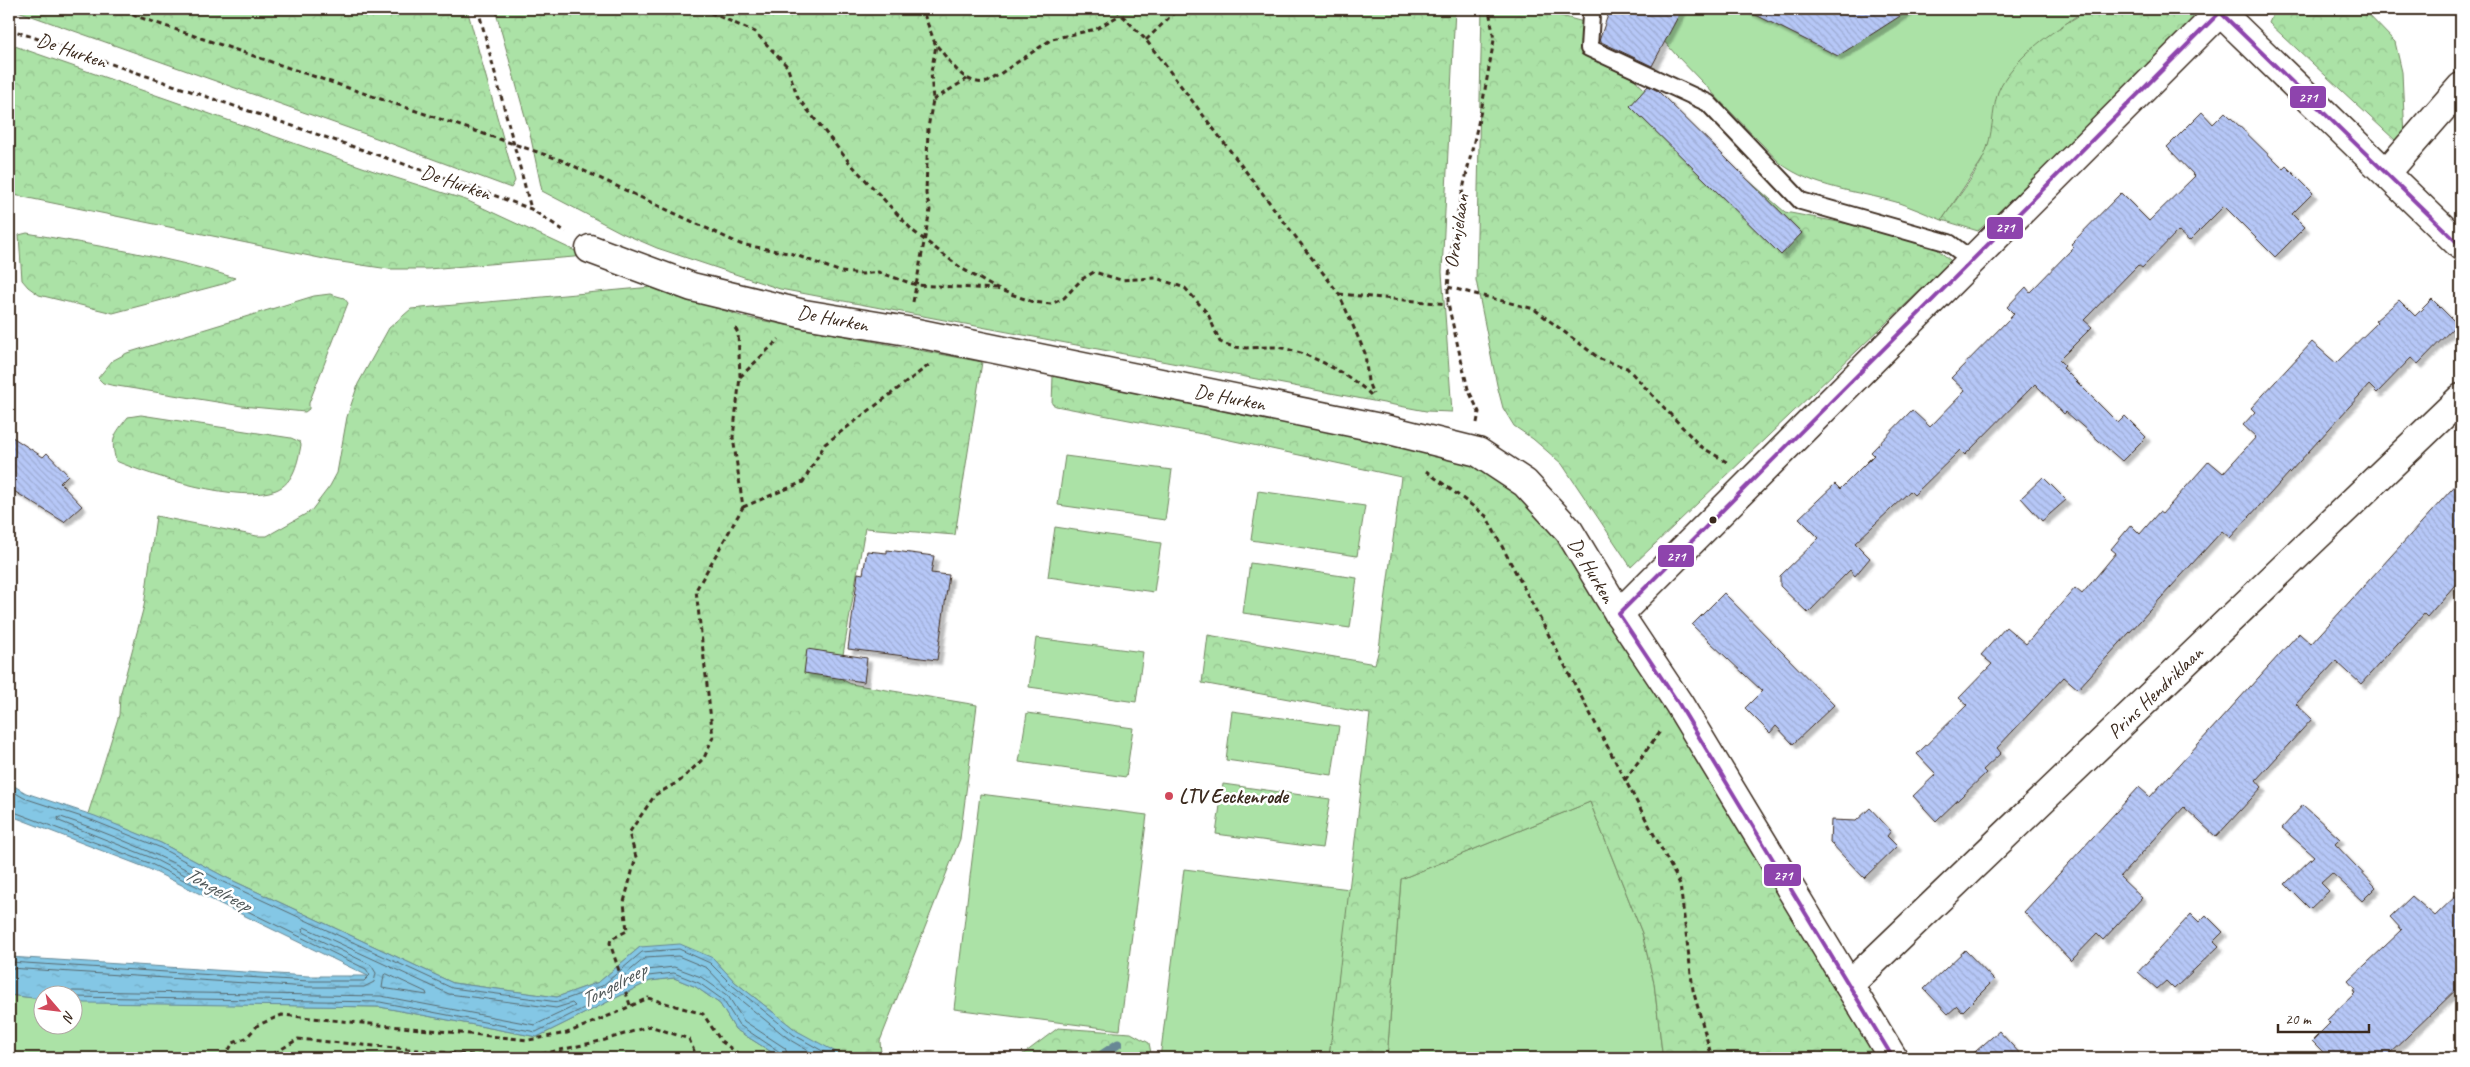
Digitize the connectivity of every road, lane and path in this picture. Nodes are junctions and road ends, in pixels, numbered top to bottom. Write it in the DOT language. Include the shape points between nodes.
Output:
graph roads {
  1 [pos="115,9"];
  2 [pos="478,9"];
  3 [pos="702,9"];
  4 [pos="922,9"];
  5 [pos="1116,9"];
  6 [pos="1178,9"];
  7 [pos="1489,9"];
  8 [pos="1593,9"];
  9 [pos="2218,10"];
  10 [pos="1120,15"];
  11 [pos="9,28"];
  12 [pos="1146,40"];
  13 [pos="936,46"];
  14 [pos="967,79"];
  15 [pos="2461,87"];
  16 [pos="933,100"];
  17 [pos="514,144"];
  18 [pos="2386,172"];
  19 [pos="531,209"];
  20 [pos="924,240"];
  21 [pos="2461,246"];
  22 [pos="590,249"];
  23 [pos="1972,261"];
  24 [pos="916,285"];
  25 [pos="1448,288"];
  26 [pos="997,289"];
  27 [pos="718,293"];
  28 [pos="1339,294"];
  29 [pos="1448,304"];
  30 [pos="804,314"];
  31 [pos="958,342"];
  32 [pos="740,377"];
  33 [pos="2461,398"];
  34 [pos="1471,450"];
  35 [pos="1420,466"];
  36 [pos="1753,478"];
  37 [pos="743,507"];
  38 [pos="1619,614"];
  39 [pos="1679,704"];
  40 [pos="1625,780"];
  41 [pos="1849,985"];
  42 [pos="630,1004"];
  43 [pos="224,1058"];
  44 [pos="267,1058"];
  45 [pos="505,1058"];
  46 [pos="524,1058"];
  47 [pos="697,1058"];
  48 [pos="744,1058"];
  49 [pos="1712,1058"];
  50 [pos="1893,1058"];
  1 -- 17 [label="path"];
  2 -- 17 [label="path"];
  3 -- 20 [label="path" via="756,32 787,66 798,98 850,162"];
  4 -- 13 [label="path"];
  5 -- 10 [label="path"];
  6 -- 12 [label="path"];
  7 -- 25 [label="path, Oranjelaan" via="1494,40 1453,233"];
  8 -- 23 [label="lane" via="1589,48 1708,103 1801,201 1948,243"];
  9 -- 18 [label="street"];
  9 -- 23 [label="street"];
  10 -- 12 [label="path"];
  10 -- 14 [label="path" via="1096,28 1052,39 988,82 976,84"];
  11 -- 19 [label="path, De Hurken"];
  12 -- 28 [label="path"];
  13 -- 14 [label="path"];
  13 -- 16 [label="path" via="931,72"];
  14 -- 16 [label="path"];
  15 -- 18 [label="street"];
  16 -- 20 [label="path" via="927,156 926,194 930,210"];
  17 -- 19 [label="path"];
  17 -- 24 [label="path" via="561,160 740,244 793,254 841,272 878,272"];
  18 -- 21 [label="street"];
  19 -- 22 [label="path, De Hurken"];
  20 -- 24 [label="path"];
  20 -- 26 [label="path" via="961,268"];
  22 -- 27 [label="street, De Hurken" via="692,287"];
  23 -- 36 [label="street"];
  24 -- 26 [label="path"];
  25 -- 29 [label="path, Oranjelaan"];
  25 -- 36 [label="path" via="1534,309 1600,359 1627,368 1700,446"];
  26 -- 28 [label="path" via="1033,302 1051,304 1064,298 1082,279 1094,272 1121,280 1156,278 1185,288 1208,314 1220,342 1234,348 1277,347 1303,355 1356,380 1373,397 1364,353"];
  27 -- 30 [label="street, De Hurken"];
  27 -- 32 [label="path" via="738,334"];
  28 -- 29 [label="path"];
  29 -- 34 [label="path, Oranjelaan" via="1468,389 1479,412"];
  30 -- 31 [label="street, De Hurken"];
  30 -- 32 [label="path"];
  31 -- 34 [label="street, De Hurken" via="1385,429"];
  31 -- 37 [label="path" via="824,444 803,482"];
  32 -- 37 [label="path" via="733,437"];
  33 -- 41 [label="street, Prins Hendriklaan"];
  34 -- 38 [label="street, De Hurken" via="1525,483 1563,524"];
  35 -- 40 [label="path" via="1486,516"];
  36 -- 38 [label="street"];
  37 -- 42 [label="path" via="696,590 713,737 704,758 680,781 655,795 629,833 636,857 624,902 627,931 610,942"];
  38 -- 39 [label="street"];
  39 -- 40 [label="path"];
  39 -- 41 [label="street"];
  40 -- 49 [label="path" via="1680,884 1694,990"];
  41 -- 50 [label="street"];
  42 -- 43 [label="path" via="566,1032 529,1040 282,1015 258,1025 246,1038 232,1042"];
  42 -- 48 [label="path" via="648,998 703,1014 721,1041"];
  44 -- 45 [label="path" via="298,1039"];
  46 -- 47 [label="path" via="650,1026 689,1039"];
}
